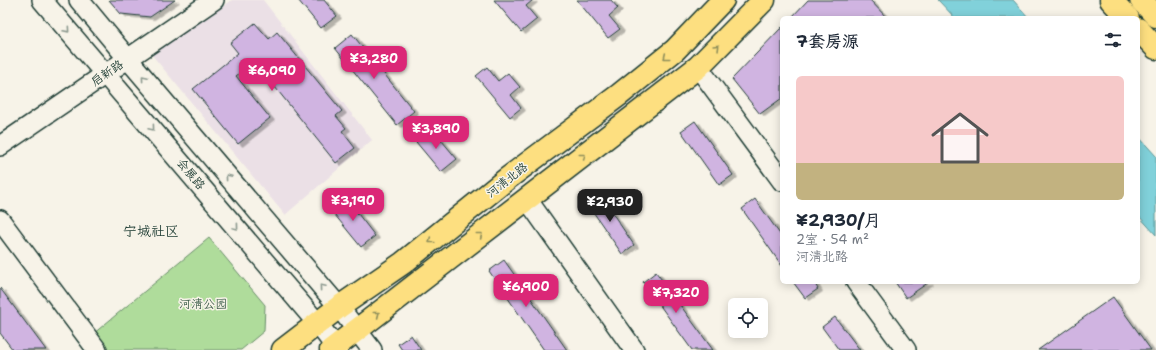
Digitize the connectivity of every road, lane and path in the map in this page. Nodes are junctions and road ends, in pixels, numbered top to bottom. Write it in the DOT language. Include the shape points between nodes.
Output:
graph roads {
  1 [pos="42,0"];
  2 [pos="79,0"];
  3 [pos="214,0"];
  4 [pos="723,0"];
  5 [pos="764,0"];
  6 [pos="1111,0"];
  7 [pos="1141,0"];
  8 [pos="1126,16"];
  9 [pos="1156,16"];
  10 [pos="1140,31"];
  11 [pos="1156,48"];
  12 [pos="128,59"];
  13 [pos="698,67"];
  14 [pos="105,74"];
  15 [pos="0,146"];
  16 [pos="780,178"];
  17 [pos="527,199"];
  18 [pos="0,220"];
  19 [pos="857,284"];
  20 [pos="339,307"];
  21 [pos="318,324"];
  22 [pos="358,329"];
  23 [pos="335,349"];
  24 [pos="97,350"];
  25 [pos="284,350"];
  26 [pos="372,350"];
  27 [pos="634,350"];
  28 [pos="906,350"];
  1 -- 14 [label="street, 会展路, one-way"];
  2 -- 12 [label="street"];
  3 -- 12 [label="street, 启新路"];
  4 -- 20 [label="main road, 河清北路, one-way" via="674,50 619,95 508,178 403,263"];
  13 -- 5 [label="main road, one-way"];
  6 -- 8 [label="main road"];
  7 -- 9 [label="main road"];
  10 -- 11 [label="main road"];
  12 -- 14 [label="street, 启新路"];
  20 -- 12 [label="street, one-way"];
  13 -- 16 [label="street"];
  17 -- 13 [label="main road, one-way"];
  14 -- 15 [label="street, 启新路"];
  14 -- 21 [label="street, 会展路, one-way"];
  22 -- 17 [label="main road, one-way"];
  17 -- 27 [label="street"];
  18 -- 24 [label="street"];
  19 -- 28 [label="street"];
  20 -- 21 [label="main road, 河清北路"];
  20 -- 22 [label="street"];
  21 -- 23 [label="street, 会展路"];
  21 -- 25 [label="main road, 河清北路"];
  22 -- 23 [label="main road"];
  22 -- 26 [label="street"];
}
